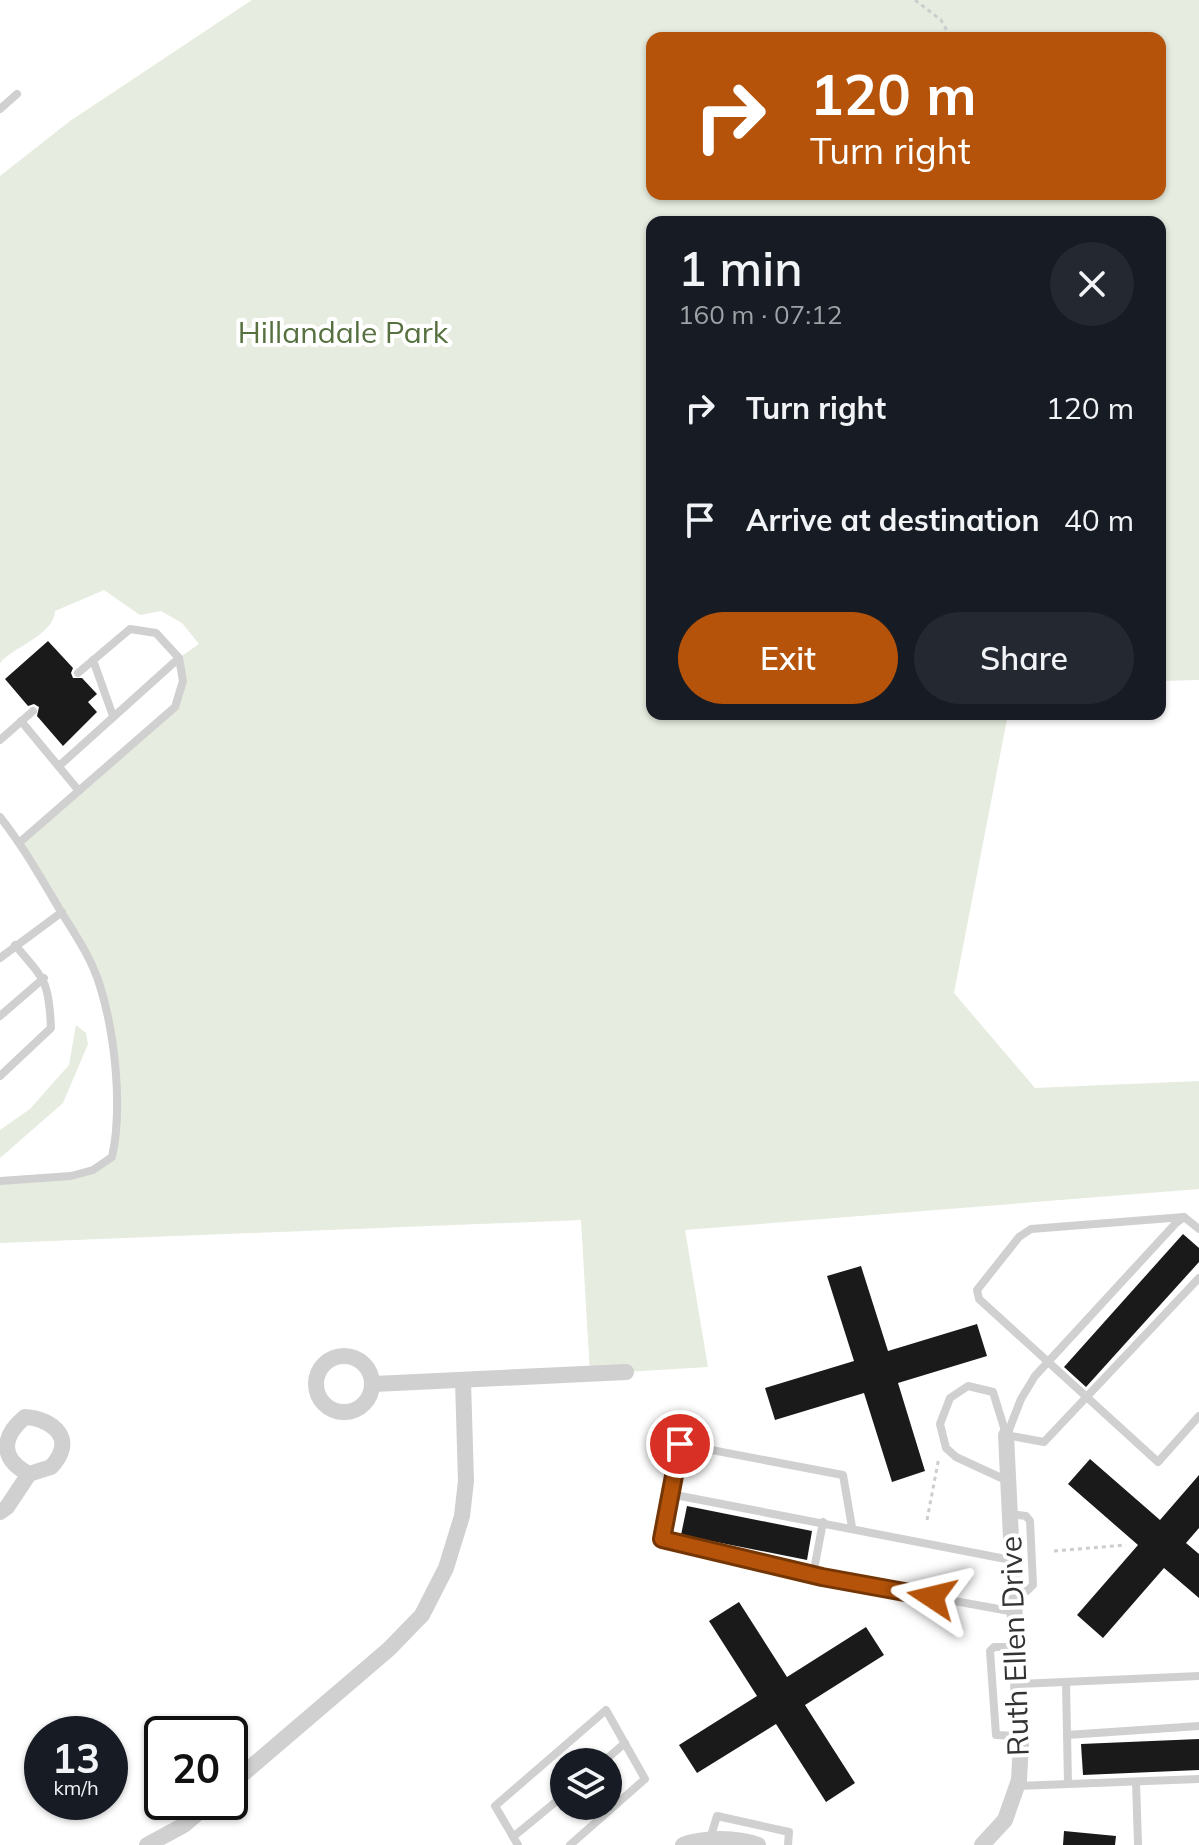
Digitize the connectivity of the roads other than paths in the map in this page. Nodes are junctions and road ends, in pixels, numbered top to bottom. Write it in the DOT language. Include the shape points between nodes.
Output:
graph roads {
  1 [pos="17,94"];
  2 [pos="0,109"];
  3 [pos="179,658"];
  4 [pos="93,660"];
  5 [pos="78,673"];
  6 [pos="33,711"];
  7 [pos="113,716"];
  8 [pos="21,721"];
  9 [pos="0,740"];
  10 [pos="59,766"];
  11 [pos="79,791"];
  12 [pos="0,817"];
  13 [pos="20,842"];
  14 [pos="62,912"];
  15 [pos="15,945"];
  16 [pos="0,958"];
  17 [pos="44,978"];
  18 [pos="0,1016"];
  19 [pos="0,1076"];
  20 [pos="0,1181"];
  21 [pos="1184,1217"];
  22 [pos="1199,1229"];
  23 [pos="1199,1278"];
  24 [pos="1048,1363"];
  25 [pos="626,1372"];
  26 [pos="463,1381"];
  27 [pos="374,1384"];
  28 [pos="1087,1397"];
  29 [pos="1199,1416"];
  30 [pos="1006,1435"];
  31 [pos="29,1474"];
  32 [pos="1008,1481"];
  33 [pos="670,1494"];
  34 [pos="0,1512"];
  35 [pos="1010,1514"];
  36 [pos="823,1522"];
  37 [pos="852,1527"];
  38 [pos="1012,1561"];
  39 [pos="813,1575"];
  40 [pos="1014,1592"];
  41 [pos="1015,1612"];
  42 [pos="1016,1647"];
  43 [pos="1199,1676"];
  44 [pos="1066,1682"];
  45 [pos="1018,1684"];
  46 [pos="1199,1726"];
  47 [pos="1067,1735"];
  48 [pos="1021,1736"];
  49 [pos="625,1743"];
  50 [pos="619,1748"];
  51 [pos="248,1770"];
  52 [pos="1199,1779"];
  53 [pos="1136,1782"];
  54 [pos="1068,1784"];
  55 [pos="1017,1786"];
  56 [pos="550,1808"];
  57 [pos="190,1820"];
  58 [pos="710,1840"];
  59 [pos="516,1841"];
  60 [pos="752,1843"];
  61 [pos="147,1845"];
  62 [pos="570,1845"];
  63 [pos="683,1845"];
  64 [pos="788,1845"];
  65 [pos="982,1845"];
  66 [pos="1138,1845"];
  1 -- 2 [label="lane"];
  3 -- 4 [label="lane" via="156,633 130,629"];
  3 -- 7 [label="lane"];
  3 -- 11 [label="lane" via="183,681 175,707"];
  4 -- 5 [label="lane"];
  4 -- 7 [label="lane"];
  6 -- 8 [label="lane"];
  7 -- 10 [label="lane"];
  8 -- 9 [label="lane"];
  8 -- 10 [label="lane"];
  10 -- 11 [label="lane"];
  11 -- 13 [label="lane"];
  12 -- 13 [label="lane"];
  13 -- 14 [label="lane"];
  14 -- 15 [label="lane"];
  14 -- 20 [label="lane" via="100,985 114,1058 118,1130 112,1157 71,1176"];
  15 -- 16 [label="lane"];
  15 -- 17 [label="lane"];
  17 -- 18 [label="lane"];
  17 -- 19 [label="lane" via="51,1028"];
  21 -- 22 [label="lane"];
  21 -- 24 [label="lane"];
  21 -- 24 [label="lane" via="1031,1229 1019,1237 977,1290 979,1299"];
  23 -- 28 [label="lane"];
  24 -- 28 [label="lane"];
  24 -- 30 [label="lane" via="1021,1399"];
  25 -- 26 [label="street"];
  26 -- 27 [label="street"];
  26 -- 51 [label="street" via="462,1516 446,1568 422,1615"];
  28 -- 29 [label="lane" via="1158,1462"];
  28 -- 30 [label="lane" via="1044,1442"];
  30 -- 32 [label="street, Ruth Ellen Drive"];
  30 -- 32 [label="lane" via="993,1392 968,1386 950,1398 940,1424 946,1448"];
  31 -- 34 [label="street"];
  32 -- 35 [label="street, Ruth Ellen Drive"];
  33 -- 36 [label="lane"];
  33 -- 37 [label="lane" via="680,1444 843,1475"];
  33 -- 39 [label="lane" via="662,1539"];
  35 -- 38 [label="street, Ruth Ellen Drive"];
  35 -- 40 [label="lane" via="1030,1521 1033,1585"];
  36 -- 37 [label="lane"];
  36 -- 39 [label="lane"];
  37 -- 38 [label="lane"];
  38 -- 40 [label="street, Ruth Ellen Drive"];
  39 -- 41 [label="lane"];
  40 -- 41 [label="street, Ruth Ellen Drive"];
  41 -- 42 [label="street, Ruth Ellen Drive"];
  42 -- 45 [label="street, Ruth Ellen Drive"];
  42 -- 48 [label="lane" via="990,1651 996,1735"];
  43 -- 44 [label="lane"];
  44 -- 45 [label="lane"];
  44 -- 47 [label="lane"];
  45 -- 48 [label="street, Ruth Ellen Drive"];
  46 -- 47 [label="lane"];
  47 -- 54 [label="lane"];
  48 -- 55 [label="street, Ruth Ellen Drive"];
  49 -- 50 [label="lane"];
  49 -- 59 [label="lane" via="606,1710 495,1806"];
  49 -- 62 [label="lane" via="645,1779"];
  52 -- 53 [label="lane"];
  53 -- 54 [label="lane"];
  53 -- 66 [label="lane"];
  54 -- 55 [label="lane"];
  55 -- 65 [label="street, Ruth Ellen Drive" via="1005,1820"];
  56 -- 59 [label="lane"];
  57 -- 61 [label="street"];
  58 -- 60 [label="street"];
  58 -- 63 [label="street"];
  58 -- 64 [label="lane" via="717,1816 789,1832"];
}
